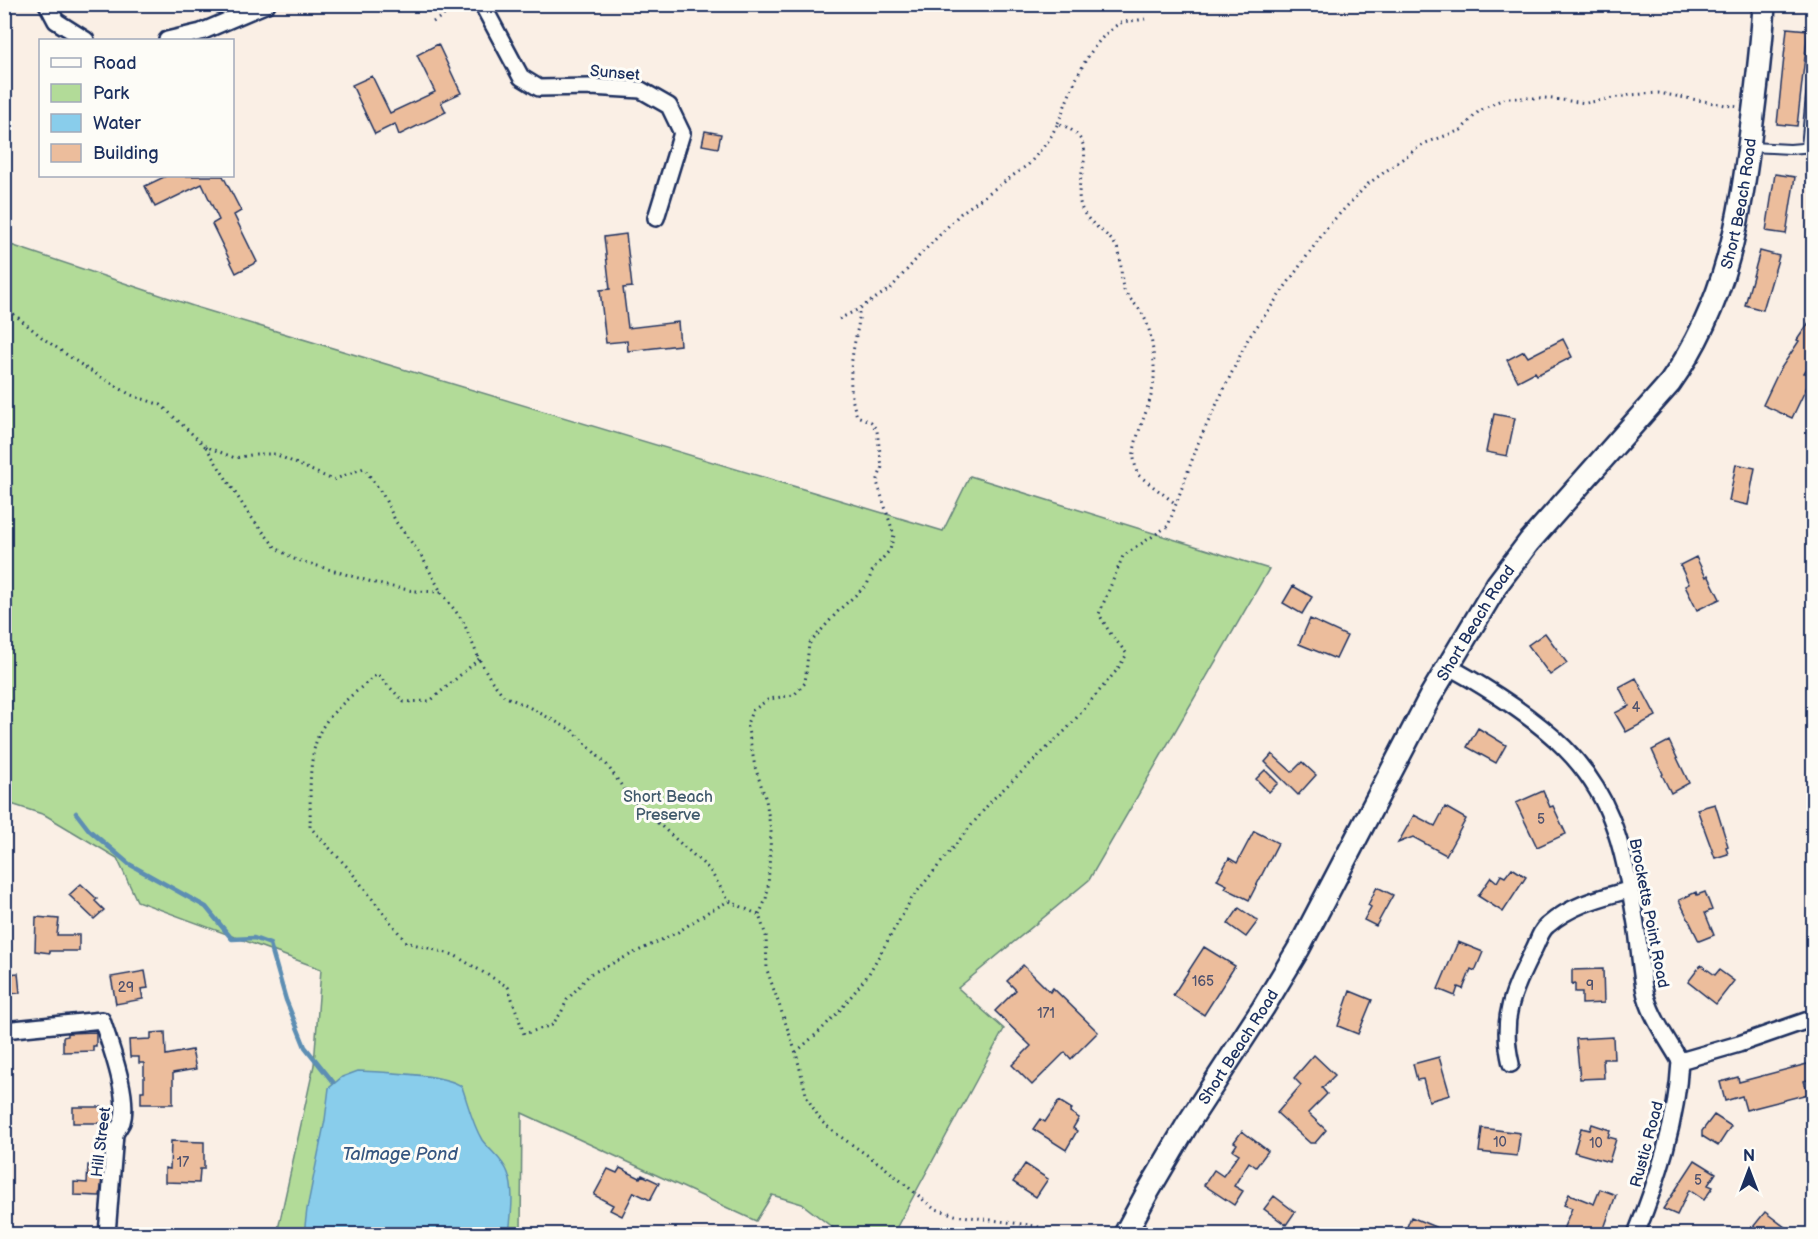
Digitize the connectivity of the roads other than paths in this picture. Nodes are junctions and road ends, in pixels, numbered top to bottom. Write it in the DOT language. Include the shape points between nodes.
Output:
graph roads {
  1 [pos="47,4"];
  2 [pos="267,4"];
  3 [pos="482,4"];
  4 [pos="1764,4"];
  5 [pos="84,39"];
  6 [pos="171,39"];
  7 [pos="1814,65"];
  8 [pos="1749,147"];
  9 [pos="1810,147"];
  10 [pos="656,218"];
  11 [pos="1447,666"];
  12 [pos="1628,890"];
  13 [pos="1814,1018"];
  14 [pos="4,1030"];
  15 [pos="1680,1061"];
  16 [pos="1511,1065"];
  17 [pos="107,1234"];
  18 [pos="1125,1234"];
  19 [pos="1636,1234"];
  1 -- 5 [label="street" via="56,21"];
  2 -- 6 [label="street" via="201,32"];
  3 -- 10 [label="street, Sunset" via="521,77 539,88 641,90 669,106 682,133"];
  4 -- 8 [label="main road, Short Beach Road"];
  7 -- 9 [label="lane"];
  8 -- 9 [label="lane"];
  8 -- 11 [label="main road, Short Beach Road" via="1730,255 1705,326 1688,358 1522,551"];
  11 -- 12 [label="street, Brocketts Point Road" via="1527,715 1577,761 1610,816 1621,848"];
  11 -- 18 [label="main road, Short Beach Road" via="1299,948 1187,1125"];
  12 -- 15 [label="street, Brocketts Point Road" via="1646,997"];
  12 -- 16 [label="street" via="1568,910 1545,927 1508,1012 1506,1043"];
  13 -- 15 [label="street"];
  14 -- 17 [label="street, Hill Street" via="102,1020 123,1100 122,1120 115,1134"];
  15 -- 19 [label="street, Rustic Road" via="1679,1089 1668,1142"];
}
